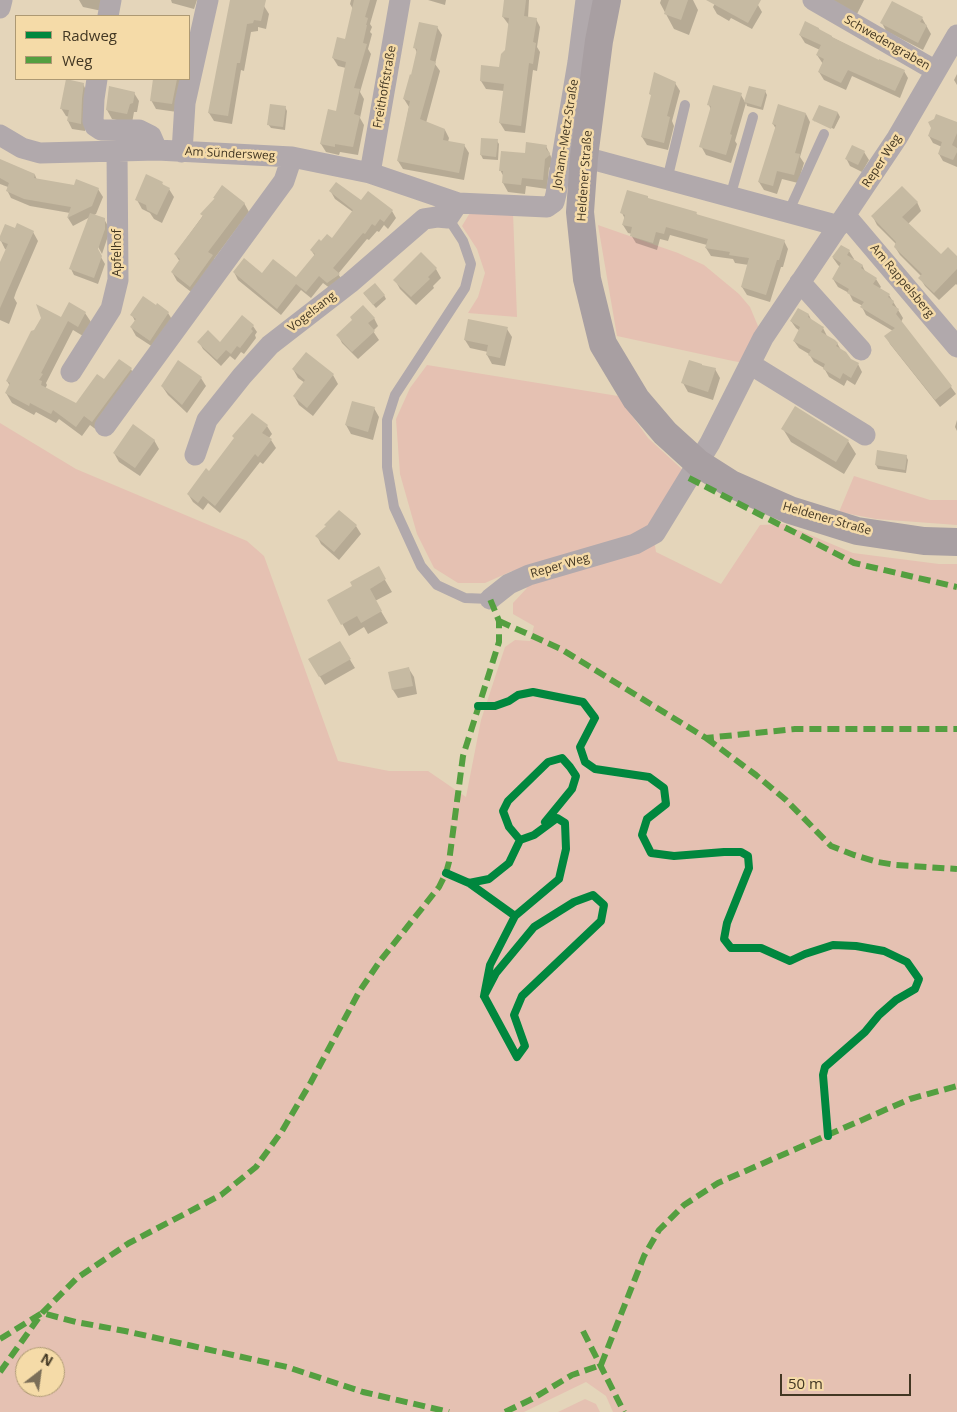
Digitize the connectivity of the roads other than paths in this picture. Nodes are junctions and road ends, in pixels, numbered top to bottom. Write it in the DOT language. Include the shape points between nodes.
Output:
graph roads {
  1 [pos="2,0"];
  2 [pos="111,0"];
  3 [pos="208,0"];
  4 [pos="400,0"];
  5 [pos="586,0"];
  6 [pos="607,0"];
  7 [pos="812,0"];
  8 [pos="0,8"];
  9 [pos="108,15"];
  10 [pos="956,38"];
  11 [pos="936,71"];
  12 [pos="97,80"];
  13 [pos="685,105"];
  14 [pos="753,116"];
  15 [pos="824,134"];
  16 [pos="0,135"];
  17 [pos="157,150"];
  18 [pos="118,151"];
  19 [pos="182,152"];
  20 [pos="292,157"];
  21 [pos="584,157"];
  22 [pos="370,173"];
  23 [pos="666,180"];
  24 [pos="730,197"];
  25 [pos="453,210"];
  26 [pos="788,213"];
  27 [pos="842,221"];
  28 [pos="800,282"];
  29 [pos="957,348"];
  30 [pos="861,350"];
  31 [pos="750,364"];
  32 [pos="71,372"];
  33 [pos="106,426"];
  34 [pos="865,435"];
  35 [pos="195,455"];
  36 [pos="698,463"];
  37 [pos="957,542"];
  38 [pos="490,599"];
  1 -- 8 [label="street"];
  2 -- 9 [label="street"];
  3 -- 19 [label="street" via="185,103"];
  4 -- 22 [label="street, Freithoffstraße"];
  5 -- 25 [label="street, Johann-Metz-Straße" via="554,202 547,207"];
  6 -- 21 [label="main road, Heldener Straße"];
  7 -- 11 [label="street, Schwedengraben"];
  10 -- 11 [label="street, Reper Weg"];
  11 -- 27 [label="street, Reper Weg" via="897,138"];
  12 -- 17 [label="street" via="95,126 101,130 139,130 151,136"];
  13 -- 23 [label="lane"];
  14 -- 24 [label="lane"];
  15 -- 26 [label="lane"];
  16 -- 18 [label="street, Am Sündersweg" via="22,148 40,152"];
  17 -- 18 [label="street, Am Sündersweg"];
  17 -- 19 [label="street, Am Sündersweg"];
  18 -- 32 [label="street, Apfelhof" via="118,280 111,309"];
  19 -- 20 [label="street, Am Sündersweg"];
  20 -- 22 [label="street, Am Sündersweg"];
  20 -- 33 [label="street" via="284,181"];
  21 -- 23 [label="street"];
  21 -- 36 [label="main road, Heldener Straße" via="580,212 587,279 603,344 636,399"];
  22 -- 25 [label="street, Am Sündersweg"];
  23 -- 24 [label="street"];
  24 -- 26 [label="street"];
  25 -- 35 [label="street, Vogelsang" via="424,219 350,283 270,345 207,420"];
  25 -- 38 [label="lane" via="471,264 465,288 395,395 387,420 387,467 394,507 422,566 437,585 464,598"];
  26 -- 27 [label="street"];
  27 -- 28 [label="street, Reper Weg"];
  27 -- 29 [label="street, Am Rappelsberg"];
  28 -- 30 [label="street"];
  28 -- 31 [label="street, Reper Weg"];
  31 -- 34 [label="street"];
  31 -- 36 [label="street, Reper Weg"];
  36 -- 37 [label="main road, Heldener Straße" via="731,484 790,510 857,531 924,541"];
  36 -- 38 [label="street, Reper Weg" via="655,533 635,544 529,575 508,584"];
}
